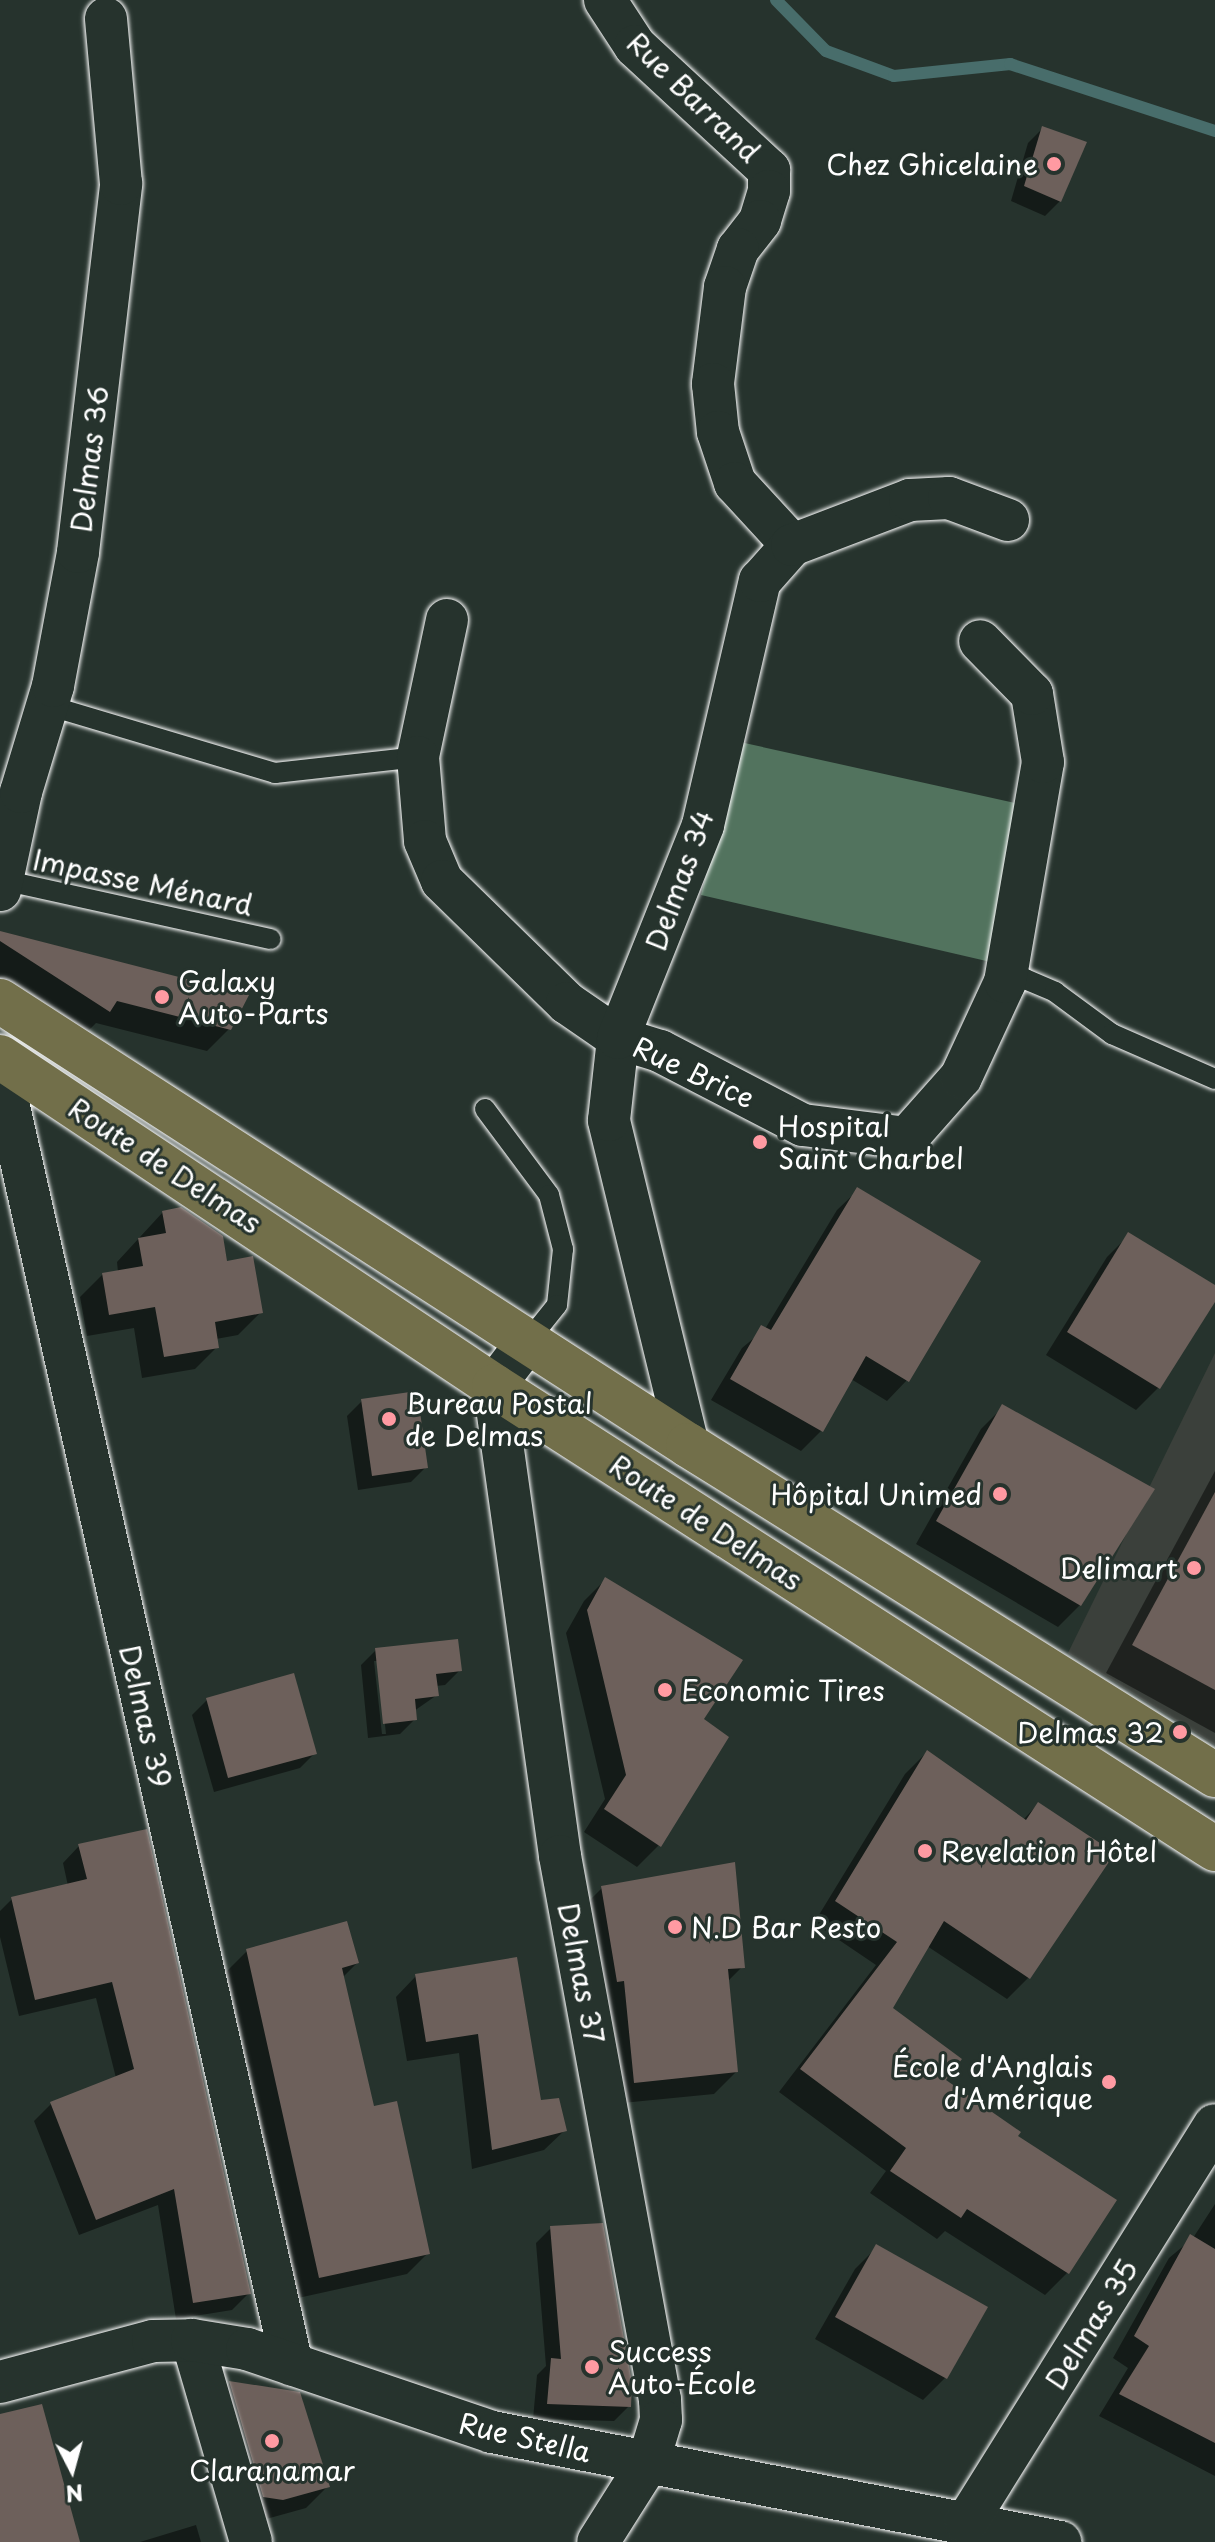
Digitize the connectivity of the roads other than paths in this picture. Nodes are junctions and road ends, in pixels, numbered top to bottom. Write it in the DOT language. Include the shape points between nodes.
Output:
graph roads {
  1 [pos="605,0"];
  2 [pos="106,19"];
  3 [pos="1008,520"];
  4 [pos="792,545"];
  5 [pos="447,620"];
  6 [pos="980,641"];
  7 [pos="47,705"];
  8 [pos="418,757"];
  9 [pos="1,885"];
  10 [pos="271,939"];
  11 [pos="1005,982"];
  12 [pos="0,1001"];
  13 [pos="618,1038"];
  14 [pos="0,1057"];
  15 [pos="0,1067"];
  16 [pos="1215,1079"];
  17 [pos="485,1109"];
  18 [pos="529,1340"];
  19 [pos="494,1386"];
  20 [pos="688,1445"];
  21 [pos="1215,1775"];
  22 [pos="1215,1849"];
  23 [pos="1215,2125"];
  24 [pos="192,2340"];
  25 [pos="292,2365"];
  26 [pos="0,2382"];
  27 [pos="648,2463"];
  28 [pos="966,2523"];
  29 [pos="251,2542"];
  30 [pos="598,2542"];
  31 [pos="1060,2542"];
  1 -- 4 [label="street, Rue Barrand" via="635,46 769,170 760,221 738,249 725,287 713,384 718,432 735,483"];
  2 -- 7 [label="street, Delmas 36" via="121,184 78,552"];
  3 -- 4 [label="street, Delmas 34" via="949,498 910,500"];
  4 -- 13 [label="street, Delmas 34" via="760,581 703,825"];
  5 -- 8 [label="street, Rue Brice"];
  6 -- 11 [label="street, Rue Brice" via="1032,694 1043,762"];
  7 -- 8 [label="lane" via="275,773"];
  7 -- 9 [label="street, Delmas 36"];
  8 -- 13 [label="street, Rue Brice" via="425,841 442,881 567,1003"];
  9 -- 10 [label="lane, Impasse Ménard"];
  11 -- 13 [label="street, Rue Brice" via="961,1077 907,1138 803,1125 660,1051"];
  11 -- 16 [label="lane" via="1025,979 1055,992 1112,1034"];
  12 -- 18 [label="main road, Route de Delmas"];
  13 -- 20 [label="street, Delmas 34" via="609,1120"];
  14 -- 19 [label="main road, Route de Delmas"];
  15 -- 25 [label="street, Delmas 39"];
  17 -- 18 [label="lane" via="549,1195 563,1249 557,1305"];
  18 -- 19 [label="street"];
  18 -- 20 [label="main road, Route de Delmas"];
  19 -- 22 [label="main road, Route de Delmas"];
  19 -- 27 [label="street, Delmas 37" via="560,1856 660,2400 661,2420"];
  20 -- 21 [label="main road, Route de Delmas"];
  23 -- 28 [label="street, Delmas 35"];
  24 -- 25 [label="street, Rue Stella" via="247,2349"];
  24 -- 26 [label="street, Rue Stella" via="153,2341"];
  24 -- 29 [label="street"];
  25 -- 27 [label="street, Rue Stella" via="463,2424"];
  27 -- 28 [label="street, Rue Stella"];
  27 -- 30 [label="street, Delmas 37"];
  28 -- 31 [label="street, Rue Stella"];
}
